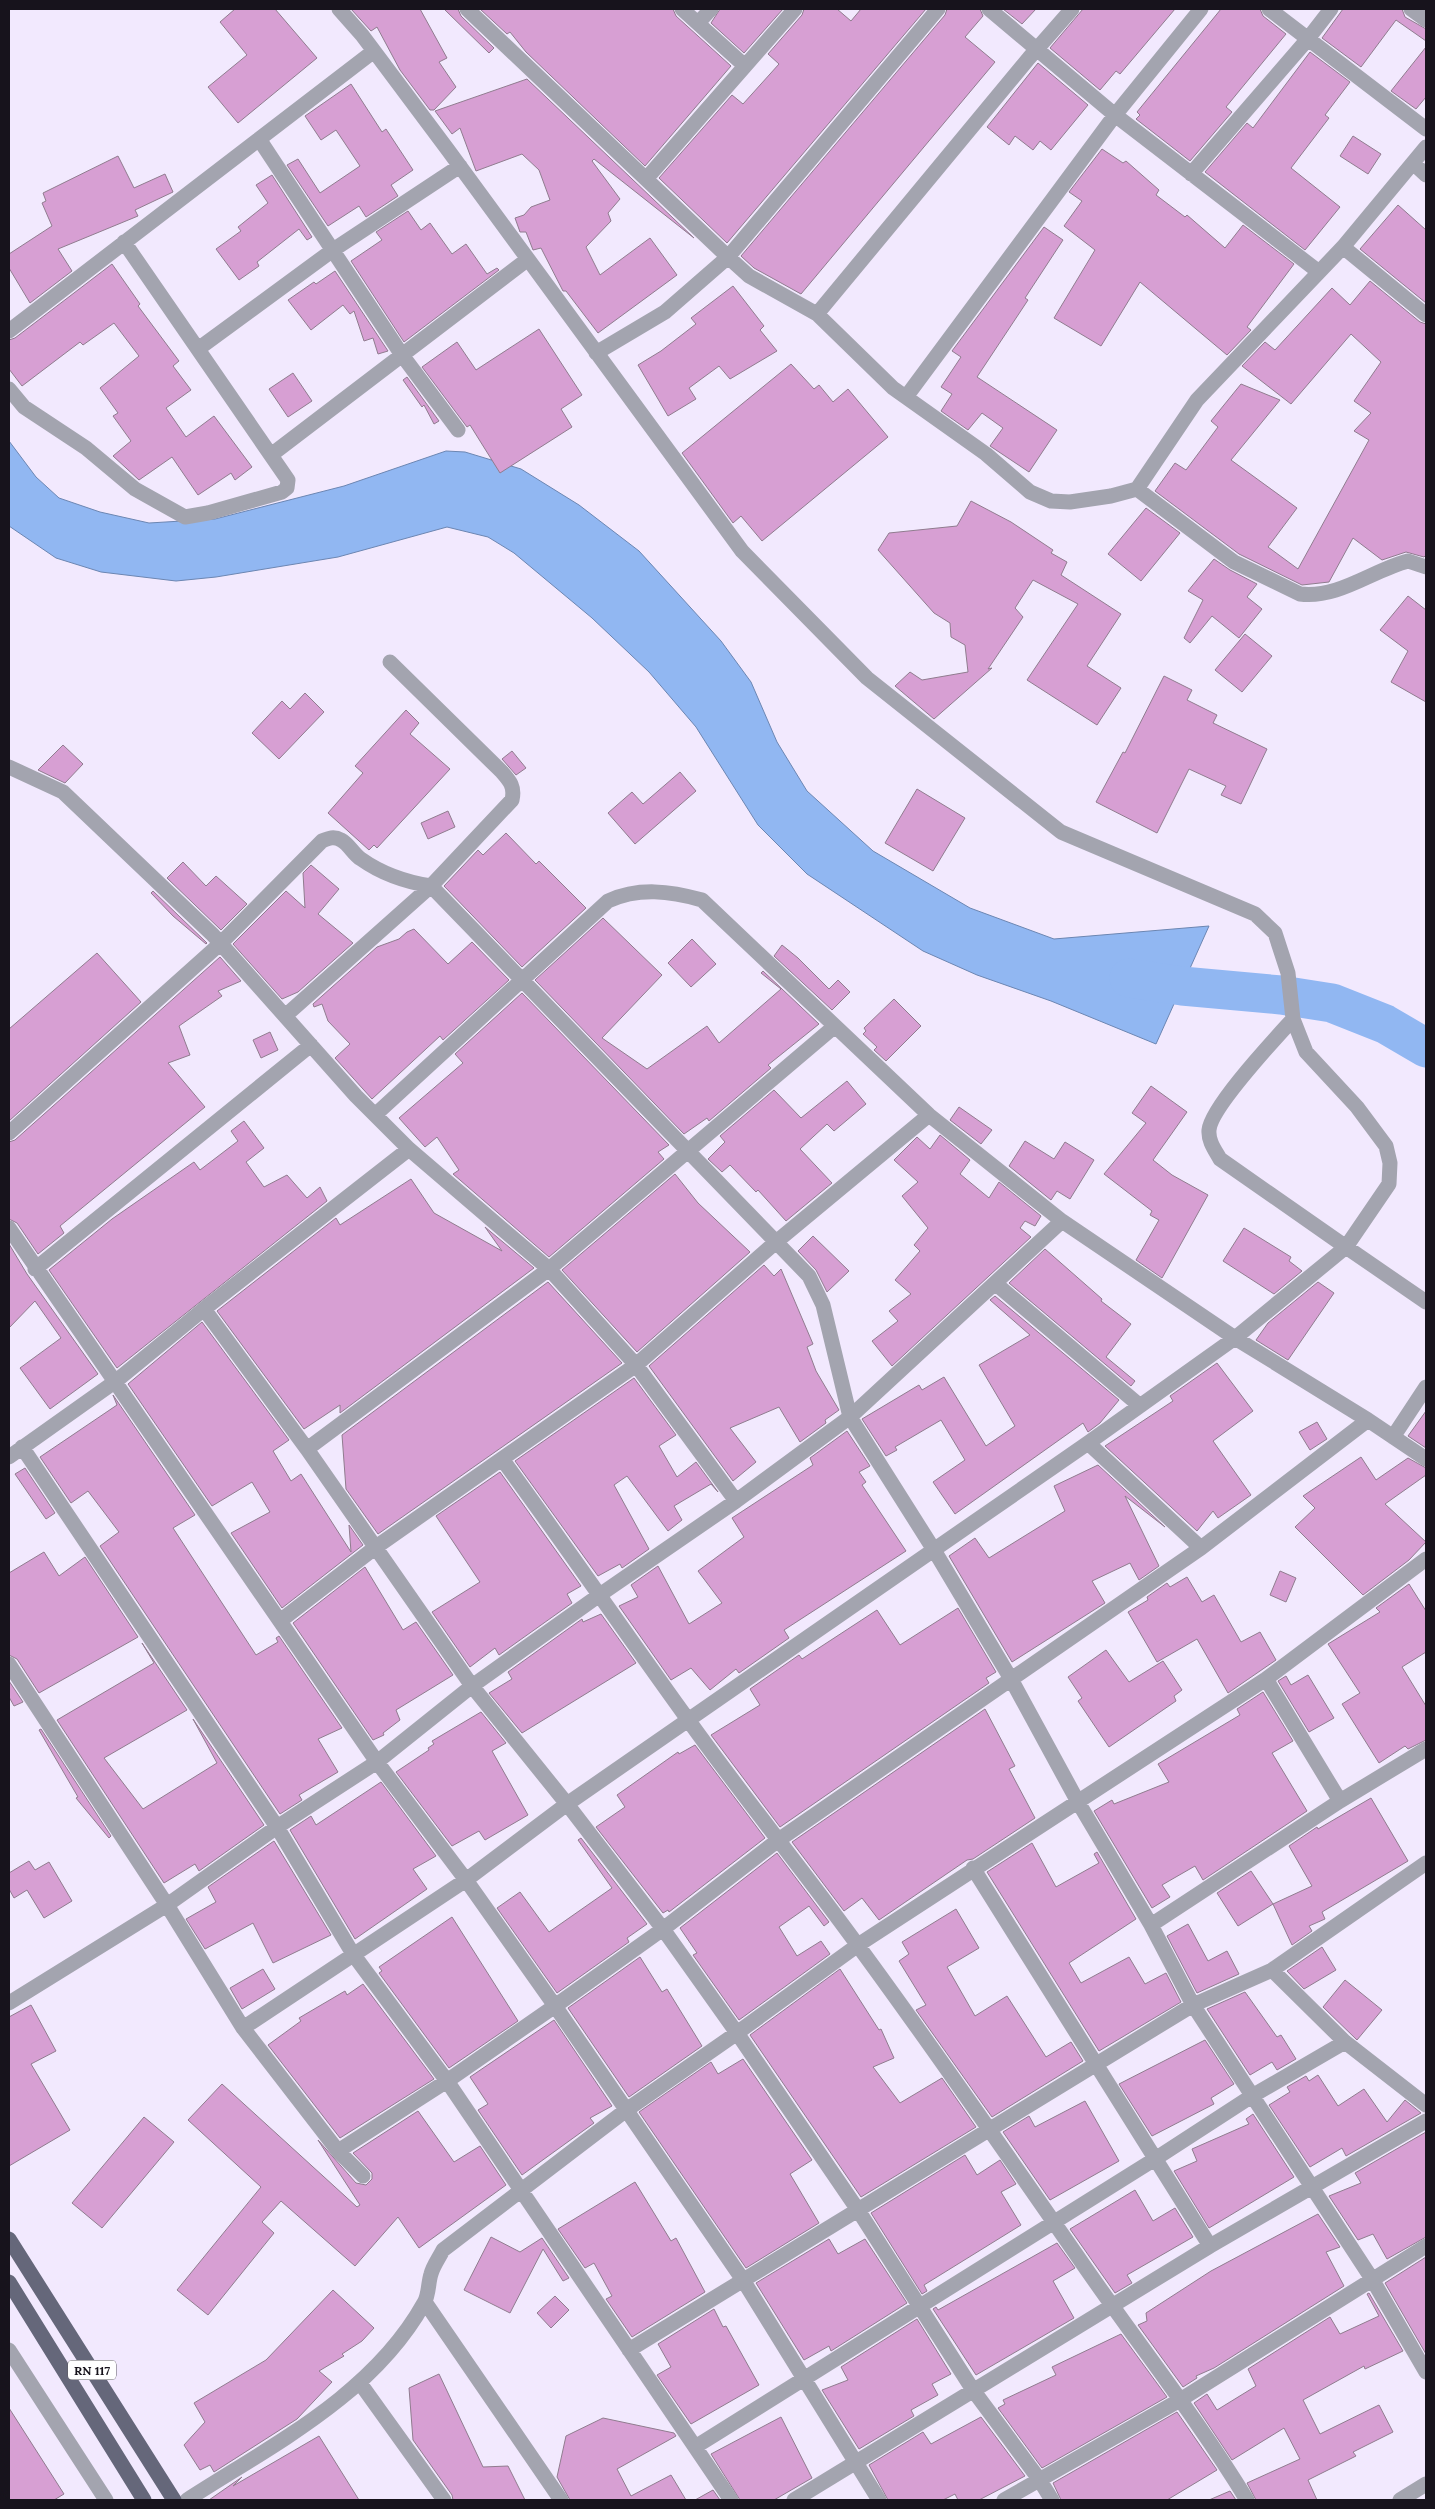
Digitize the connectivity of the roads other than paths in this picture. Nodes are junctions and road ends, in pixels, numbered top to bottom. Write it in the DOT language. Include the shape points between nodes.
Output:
graph roads {
  1 [pos="339,9"];
  2 [pos="467,9"];
  3 [pos="682,9"];
  4 [pos="710,9"];
  5 [pos="796,9"];
  6 [pos="938,9"];
  7 [pos="989,9"];
  8 [pos="1072,9"];
  9 [pos="1201,9"];
  10 [pos="1269,9"];
  11 [pos="1331,9"];
  12 [pos="1411,9"];
  13 [pos="1426,20"];
  14 [pos="698,23"];
  15 [pos="1307,40"];
  16 [pos="1038,48"];
  17 [pos="374,50"];
  18 [pos="745,66"];
  19 [pos="1115,115"];
  20 [pos="1426,129"];
  21 [pos="259,139"];
  22 [pos="1426,147"];
  23 [pos="1413,163"];
  24 [pos="460,166"];
  25 [pos="1191,174"];
  26 [pos="1426,175"];
  27 [pos="646,179"];
  28 [pos="124,242"];
  29 [pos="1343,246"];
  30 [pos="332,250"];
  31 [pos="728,256"];
  32 [pos="528,259"];
  33 [pos="1319,272"];
  34 [pos="817,314"];
  35 [pos="1426,315"];
  36 [pos="9,331"];
  37 [pos="198,349"];
  38 [pos="596,354"];
  39 [pos="402,355"];
  40 [pos="9,389"];
  41 [pos="906,397"];
  42 [pos="458,430"];
  43 [pos="271,455"];
  44 [pos="1136,489"];
  45 [pos="1426,567"];
  46 [pos="390,662"];
  47 [pos="9,767"];
  48 [pos="431,886"];
  49 [pos="220,943"];
  50 [pos="522,980"];
  51 [pos="286,1016"];
  52 [pos="1293,1019"];
  53 [pos="835,1026"];
  54 [pos="312,1046"];
  55 [pos="375,1115"];
  56 [pos="928,1115"];
  57 [pos="9,1133"];
  58 [pos="409,1149"];
  59 [pos="687,1151"];
  60 [pos="1062,1221"];
  61 [pos="9,1228"];
  62 [pos="776,1242"];
  63 [pos="1346,1247"];
  64 [pos="35,1269"];
  65 [pos="549,1269"];
  66 [pos="996,1284"];
  67 [pos="1426,1302"];
  68 [pos="204,1309"];
  69 [pos="1235,1338"];
  70 [pos="636,1365"];
  71 [pos="116,1381"];
  72 [pos="1426,1387"];
  73 [pos="1139,1405"];
  74 [pos="850,1417"];
  75 [pos="1368,1420"];
  76 [pos="1393,1437"];
  77 [pos="1088,1443"];
  78 [pos="22,1447"];
  79 [pos="307,1449"];
  80 [pos="9,1457"];
  81 [pos="502,1459"];
  82 [pos="1426,1459"];
  83 [pos="736,1501"];
  84 [pos="376,1547"];
  85 [pos="1201,1548"];
  86 [pos="934,1550"];
  87 [pos="1426,1559"];
  88 [pos="601,1594"];
  89 [pos="280,1621"];
  90 [pos="9,1664"];
  91 [pos="1010,1679"];
  92 [pos="1266,1680"];
  93 [pos="472,1686"];
  94 [pos="688,1720"];
  95 [pos="1424,1755"];
  96 [pos="377,1762"];
  97 [pos="1340,1801"];
  98 [pos="1078,1802"];
  99 [pos="568,1804"];
  100 [pos="278,1827"];
  101 [pos="777,1841"];
  102 [pos="1426,1863"];
  103 [pos="973,1868"];
  104 [pos="466,1880"];
  105 [pos="167,1905"];
  106 [pos="1151,1925"];
  107 [pos="663,1929"];
  108 [pos="858,1944"];
  109 [pos="353,1954"];
  110 [pos="1272,1970"];
  111 [pos="9,2003"];
  112 [pos="1193,2005"];
  113 [pos="555,2006"];
  114 [pos="243,2028"];
  115 [pos="737,2033"];
  116 [pos="1345,2042"];
  117 [pos="1095,2065"];
  118 [pos="447,2081"];
  119 [pos="1252,2096"];
  120 [pos="1426,2105"];
  121 [pos="625,2111"];
  122 [pos="1426,2121"];
  123 [pos="990,2129"];
  124 [pos="338,2151"];
  125 [pos="1155,2160"];
  126 [pos="363,2176"];
  127 [pos="1310,2187"];
  128 [pos="522,2191"];
  129 [pos="858,2210"];
  130 [pos="1054,2222"];
  131 [pos="9,2239"];
  132 [pos="1210,2246"];
  133 [pos="1426,2246"];
  134 [pos="1372,2278"];
  135 [pos="743,2280"];
  136 [pos="9,2282"];
  137 [pos="425,2302"];
  138 [pos="920,2306"];
  139 [pos="1112,2308"];
  140 [pos="9,2350"];
  141 [pos="629,2350"];
  142 [pos="1426,2372"];
  143 [pos="803,2377"];
  144 [pos="360,2383"];
  145 [pos="973,2390"];
  146 [pos="1180,2400"];
  147 [pos="695,2447"];
  148 [pos="856,2461"];
  149 [pos="1039,2479"];
  150 [pos="1426,2484"];
  151 [pos="106,2500"];
  152 [pos="144,2500"];
  153 [pos="174,2500"];
  154 [pos="187,2500"];
  155 [pos="444,2500"];
  156 [pos="561,2500"];
  157 [pos="731,2500"];
  158 [pos="794,2500"];
  159 [pos="879,2500"];
  160 [pos="1004,2500"];
  161 [pos="1052,2500"];
  162 [pos="1247,2500"];
  163 [pos="1400,2500"];
  1 -- 17 [label="street"];
  2 -- 27 [label="street"];
  3 -- 14 [label="street"];
  4 -- 14 [label="street"];
  5 -- 18 [label="street"];
  6 -- 31 [label="street"];
  7 -- 16 [label="street"];
  8 -- 16 [label="street"];
  9 -- 19 [label="street"];
  10 -- 15 [label="street"];
  11 -- 15 [label="street"];
  12 -- 13 [label="street"];
  14 -- 18 [label="street"];
  15 -- 20 [label="street"];
  15 -- 25 [label="street"];
  16 -- 19 [label="street"];
  16 -- 34 [label="street"];
  17 -- 21 [label="street"];
  17 -- 24 [label="street"];
  18 -- 27 [label="street"];
  19 -- 25 [label="street"];
  19 -- 41 [label="street"];
  21 -- 28 [label="street"];
  21 -- 30 [label="street"];
  22 -- 23 [label="street"];
  23 -- 26 [label="street"];
  23 -- 29 [label="street"];
  24 -- 30 [label="street"];
  24 -- 32 [label="street"];
  25 -- 33 [label="street"];
  27 -- 31 [label="street"];
  28 -- 36 [label="street"];
  28 -- 37 [label="street"];
  29 -- 33 [label="street"];
  29 -- 35 [label="street"];
  30 -- 37 [label="street"];
  30 -- 39 [label="street"];
  31 -- 34 [label="street" via="749,276"];
  31 -- 38 [label="street" via="666,312"];
  32 -- 38 [label="street"];
  32 -- 39 [label="street"];
  33 -- 44 [label="street" via="1197,400"];
  34 -- 41 [label="street"];
  37 -- 43 [label="street"];
  38 -- 52 [label="street" via="742,552 867,678 1060,832 1255,914 1275,933 1288,973"];
  39 -- 42 [label="street"];
  39 -- 43 [label="street"];
  40 -- 43 [label="street" via="24,407 86,448 135,489 185,517 282,492 287,488 288,480"];
  41 -- 44 [label="street" via="986,454 1030,492 1050,500 1070,502"];
  44 -- 45 [label="street" via="1234,562 1300,594 1312,596 1347,586 1408,561"];
  46 -- 48 [label="street" via="502,772 514,791 512,800"];
  47 -- 49 [label="street" via="63,792"];
  48 -- 49 [label="street" via="393,877 358,858 342,840 331,837 322,841"];
  48 -- 50 [label="street"];
  48 -- 51 [label="street"];
  49 -- 51 [label="street"];
  49 -- 57 [label="street"];
  50 -- 53 [label="street" via="608,901 642,891 668,892 702,900"];
  50 -- 55 [label="street"];
  50 -- 59 [label="street"];
  51 -- 54 [label="street"];
  52 -- 63 [label="street" via="1306,1052 1357,1107 1386,1146 1390,1163 1389,1184"];
  52 -- 63 [label="street" via="1225,1097 1208,1129 1209,1141 1220,1159"];
  53 -- 56 [label="street"];
  53 -- 59 [label="street"];
  54 -- 55 [label="street"];
  54 -- 64 [label="street"];
  55 -- 58 [label="street"];
  56 -- 60 [label="street"];
  56 -- 62 [label="street"];
  58 -- 65 [label="street"];
  58 -- 68 [label="street"];
  59 -- 62 [label="street"];
  59 -- 65 [label="street"];
  60 -- 66 [label="street"];
  60 -- 69 [label="street"];
  61 -- 64 [label="street"];
  62 -- 70 [label="street"];
  62 -- 74 [label="street" via="809,1276 820,1295"];
  63 -- 67 [label="street"];
  63 -- 69 [label="street"];
  64 -- 71 [label="street"];
  65 -- 70 [label="street"];
  65 -- 79 [label="street"];
  66 -- 73 [label="street"];
  66 -- 74 [label="street"];
  68 -- 71 [label="street"];
  68 -- 79 [label="street"];
  69 -- 73 [label="street"];
  69 -- 75 [label="street"];
  70 -- 81 [label="street"];
  70 -- 83 [label="street"];
  71 -- 78 [label="street"];
  71 -- 89 [label="street"];
  72 -- 76 [label="street"];
  73 -- 77 [label="street"];
  74 -- 83 [label="street"];
  74 -- 86 [label="street"];
  75 -- 76 [label="street"];
  75 -- 85 [label="street"];
  76 -- 82 [label="street"];
  77 -- 85 [label="street"];
  77 -- 86 [label="street"];
  78 -- 80 [label="street"];
  78 -- 100 [label="street"];
  79 -- 84 [label="street"];
  81 -- 84 [label="street"];
  81 -- 88 [label="street"];
  83 -- 88 [label="street"];
  84 -- 89 [label="street"];
  84 -- 93 [label="street"];
  85 -- 91 [label="street"];
  86 -- 91 [label="street"];
  86 -- 94 [label="street"];
  87 -- 92 [label="street"];
  88 -- 93 [label="street"];
  88 -- 94 [label="street"];
  89 -- 96 [label="street"];
  90 -- 105 [label="street"];
  91 -- 98 [label="street"];
  91 -- 101 [label="street"];
  92 -- 97 [label="street"];
  92 -- 98 [label="street"];
  93 -- 96 [label="street"];
  93 -- 99 [label="street"];
  94 -- 99 [label="street"];
  94 -- 101 [label="street"];
  95 -- 97 [label="street"];
  96 -- 100 [label="street"];
  96 -- 104 [label="street"];
  97 -- 106 [label="street"];
  98 -- 103 [label="street"];
  98 -- 106 [label="street"];
  99 -- 104 [label="street"];
  99 -- 107 [label="street"];
  100 -- 105 [label="street"];
  100 -- 109 [label="street"];
  101 -- 107 [label="street"];
  101 -- 108 [label="street"];
  102 -- 110 [label="street"];
  103 -- 108 [label="street"];
  103 -- 117 [label="street"];
  104 -- 109 [label="street"];
  104 -- 113 [label="street"];
  105 -- 111 [label="street"];
  105 -- 114 [label="street"];
  106 -- 112 [label="street"];
  107 -- 113 [label="street"];
  107 -- 115 [label="street"];
  108 -- 115 [label="street"];
  108 -- 123 [label="street"];
  109 -- 114 [label="street"];
  109 -- 118 [label="street"];
  110 -- 112 [label="street"];
  110 -- 116 [label="street"];
  112 -- 117 [label="street"];
  112 -- 119 [label="street"];
  113 -- 118 [label="street"];
  113 -- 121 [label="street"];
  114 -- 124 [label="street"];
  115 -- 121 [label="street"];
  115 -- 129 [label="street"];
  116 -- 119 [label="street"];
  116 -- 120 [label="street"];
  117 -- 123 [label="street"];
  117 -- 125 [label="street"];
  118 -- 124 [label="street"];
  118 -- 128 [label="street"];
  119 -- 125 [label="street"];
  119 -- 127 [label="street"];
  121 -- 128 [label="street"];
  121 -- 135 [label="street"];
  122 -- 127 [label="street"];
  123 -- 129 [label="street"];
  123 -- 130 [label="street"];
  124 -- 126 [label="street"];
  125 -- 130 [label="street"];
  125 -- 132 [label="street"];
  127 -- 132 [label="street"];
  127 -- 134 [label="street"];
  128 -- 137 [label="street" via="443,2250 431,2272"];
  128 -- 141 [label="street"];
  129 -- 135 [label="street"];
  129 -- 138 [label="street"];
  130 -- 138 [label="street"];
  130 -- 139 [label="street"];
  131 -- 153 [label="main road, RN 117"];
  132 -- 139 [label="street"];
  133 -- 134 [label="street"];
  134 -- 142 [label="street"];
  134 -- 146 [label="street"];
  135 -- 141 [label="street"];
  135 -- 143 [label="street"];
  136 -- 152 [label="main road, RN 117"];
  137 -- 144 [label="street" via="394,2346"];
  137 -- 156 [label="street"];
  138 -- 143 [label="street"];
  138 -- 145 [label="street"];
  139 -- 145 [label="street"];
  139 -- 146 [label="street"];
  140 -- 151 [label="street"];
  141 -- 147 [label="street"];
  143 -- 147 [label="street"];
  143 -- 148 [label="street"];
  144 -- 154 [label="street" via="315,2418"];
  144 -- 155 [label="street"];
  145 -- 148 [label="street"];
  145 -- 149 [label="street"];
  146 -- 149 [label="street"];
  146 -- 162 [label="street"];
  147 -- 157 [label="street"];
  148 -- 158 [label="street"];
  148 -- 159 [label="street"];
  149 -- 160 [label="street"];
  149 -- 161 [label="street"];
  150 -- 163 [label="street"];
}
